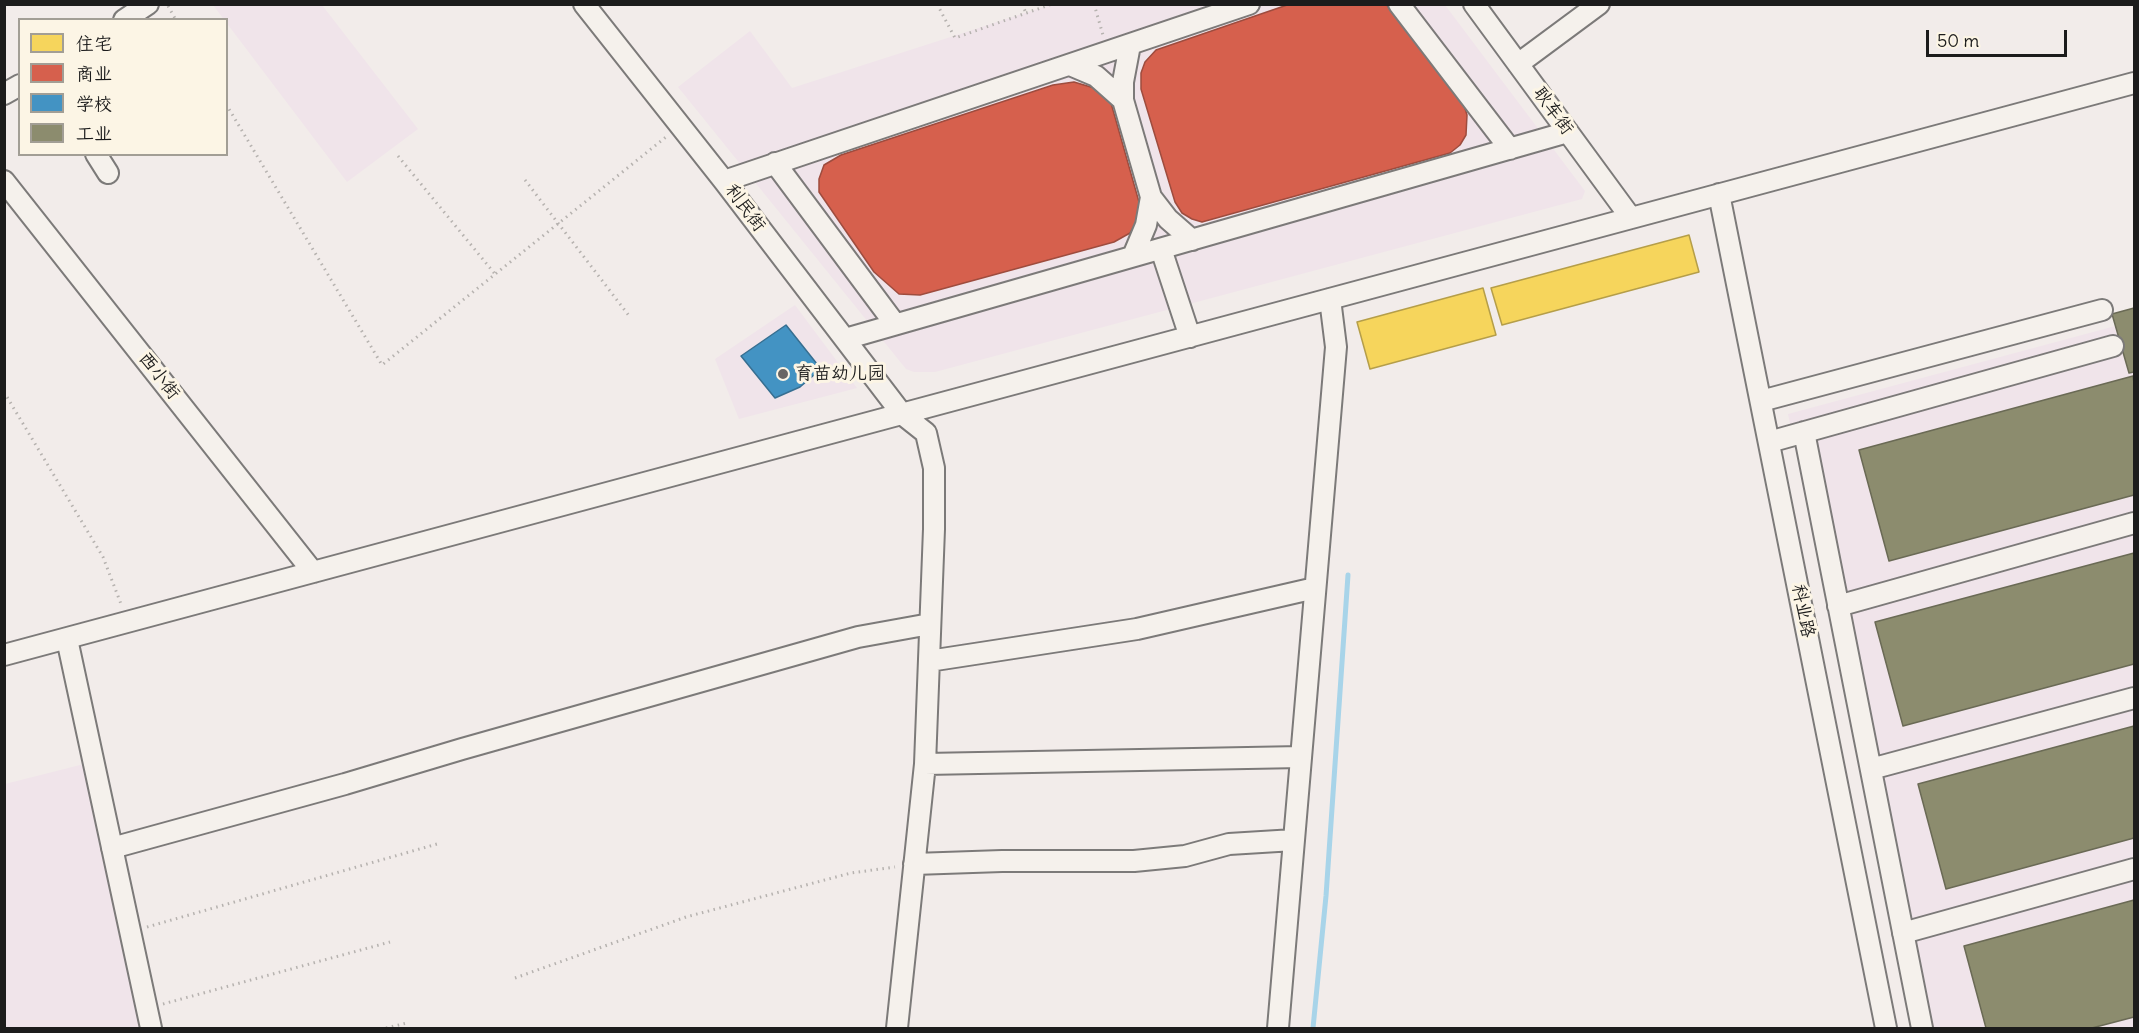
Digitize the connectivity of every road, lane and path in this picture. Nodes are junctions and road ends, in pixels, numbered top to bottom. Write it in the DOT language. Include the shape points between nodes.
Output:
graph roads {
  1 [pos="148,4"];
  2 [pos="167,4"];
  3 [pos="937,4"];
  4 [pos="1022,4"];
  5 [pos="1052,4"];
  6 [pos="1094,4"];
  7 [pos="1249,4"];
  8 [pos="1399,4"];
  9 [pos="1474,4"];
  10 [pos="1599,4"];
  11 [pos="585,5"];
  12 [pos="1026,13"];
  13 [pos="127,18"];
  14 [pos="175,18"];
  15 [pos="1130,45"];
  16 [pos="1107,52"];
  17 [pos="1518,64"];
  18 [pos="1070,65"];
  19 [pos="2134,82"];
  20 [pos="18,86"];
  21 [pos="4,94"];
  22 [pos="1123,100"];
  23 [pos="228,107"];
  24 [pos="681,126"];
  25 [pos="1568,132"];
  26 [pos="1510,149"];
  27 [pos="97,156"];
  28 [pos="398,156"];
  29 [pos="775,164"];
  30 [pos="108,172"];
  31 [pos="4,180"];
  32 [pos="525,180"];
  33 [pos="724,181"];
  34 [pos="1719,194"];
  35 [pos="1151,197"];
  36 [pos="1631,218"];
  37 [pos="559,224"];
  38 [pos="1192,240"];
  39 [pos="1161,249"];
  40 [pos="1133,256"];
  41 [pos="495,274"];
  42 [pos="1330,299"];
  43 [pos="2102,310"];
  44 [pos="630,317"];
  45 [pos="895,324"];
  46 [pos="1190,337"];
  47 [pos="845,339"];
  48 [pos="2114,345"];
  49 [pos="5,395"];
  50 [pos="1761,401"];
  51 [pos="902,414"];
  52 [pos="1804,432"];
  53 [pos="1769,442"];
  54 [pos="2134,524"];
  55 [pos="313,572"];
  56 [pos="1316,588"];
  57 [pos="1838,606"];
  58 [pos="128,622"];
  59 [pos="930,624"];
  60 [pos="67,639"];
  61 [pos="4,655"];
  62 [pos="929,661"];
  63 [pos="2134,698"];
  64 [pos="1301,757"];
  65 [pos="925,764"];
  66 [pos="1871,769"];
  67 [pos="1294,840"];
  68 [pos="437,844"];
  69 [pos="112,848"];
  70 [pos="914,864"];
  71 [pos="2134,869"];
  72 [pos="130,932"];
  73 [pos="1903,933"];
  74 [pos="390,942"];
  75 [pos="515,978"];
  76 [pos="147,1008"];
  77 [pos="406,1023"];
  78 [pos="151,1029"];
  79 [pos="386,1029"];
  80 [pos="897,1029"];
  81 [pos="1278,1029"];
  82 [pos="1886,1029"];
  83 [pos="1922,1029"];
  1 -- 13 [label="street"];
  2 -- 14 [label="path"];
  3 -- 12 [label="path" via="956,38"];
  4 -- 12 [label="path"];
  5 -- 12 [label="path"];
  6 -- 16 [label="path"];
  7 -- 15 [label="street"];
  8 -- 26 [label="street"];
  9 -- 17 [label="street, 耿车街"];
  10 -- 17 [label="street"];
  11 -- 24 [label="street, 利民街"];
  15 -- 16 [label="street"];
  15 -- 22 [label="street"];
  16 -- 18 [label="street"];
  17 -- 25 [label="street, 耿车街"];
  18 -- 22 [label="street" via="1096,76"];
  18 -- 29 [label="street"];
  19 -- 34 [label="street"];
  20 -- 21 [label="street"];
  22 -- 35 [label="street"];
  23 -- 41 [label="path" via="382,364"];
  24 -- 33 [label="street, 利民街"];
  24 -- 37 [label="path"];
  25 -- 26 [label="street"];
  25 -- 36 [label="street, 耿车街"];
  26 -- 38 [label="street"];
  27 -- 30 [label="street"];
  28 -- 41 [label="path"];
  29 -- 33 [label="street"];
  29 -- 45 [label="street"];
  31 -- 55 [label="street, 西小街"];
  32 -- 37 [label="path"];
  33 -- 47 [label="street, 利民街"];
  34 -- 36 [label="street"];
  34 -- 50 [label="street, 科业路"];
  35 -- 38 [label="street"];
  35 -- 40 [label="street" via="1146,225"];
  36 -- 42 [label="street"];
  37 -- 41 [label="path"];
  37 -- 44 [label="path"];
  38 -- 39 [label="street"];
  39 -- 40 [label="street"];
  39 -- 46 [label="street"];
  40 -- 45 [label="street"];
  42 -- 46 [label="street"];
  42 -- 56 [label="street" via="1336,347"];
  43 -- 50 [label="street"];
  45 -- 47 [label="street"];
  46 -- 51 [label="street"];
  47 -- 51 [label="street, 利民街"];
  48 -- 52 [label="street"];
  49 -- 58 [label="path" via="103,557"];
  50 -- 53 [label="street, 科业路"];
  51 -- 55 [label="street"];
  51 -- 59 [label="street, 利民街" via="926,433 934,468"];
  52 -- 53 [label="street"];
  52 -- 57 [label="street"];
  53 -- 82 [label="street, 科业路"];
  54 -- 57 [label="street"];
  55 -- 58 [label="street"];
  56 -- 62 [label="street" via="1137,629"];
  56 -- 64 [label="street"];
  57 -- 66 [label="street"];
  58 -- 60 [label="street"];
  59 -- 62 [label="street, 利民街"];
  59 -- 69 [label="street" via="858,637"];
  60 -- 61 [label="street"];
  60 -- 69 [label="street"];
  62 -- 65 [label="street, 利民街"];
  63 -- 66 [label="street"];
  64 -- 65 [label="street"];
  64 -- 67 [label="street"];
  65 -- 70 [label="street, 利民街"];
  66 -- 73 [label="street"];
  67 -- 70 [label="street" via="1229,844 1185,855 1134,861"];
  67 -- 81 [label="street"];
  68 -- 72 [label="path"];
  69 -- 72 [label="street"];
  70 -- 75 [label="path" via="851,873 686,917"];
  70 -- 80 [label="street, 利民街"];
  71 -- 73 [label="street"];
  72 -- 76 [label="street"];
  73 -- 83 [label="street"];
  74 -- 76 [label="path"];
  76 -- 78 [label="street"];
  77 -- 79 [label="path"];
}
